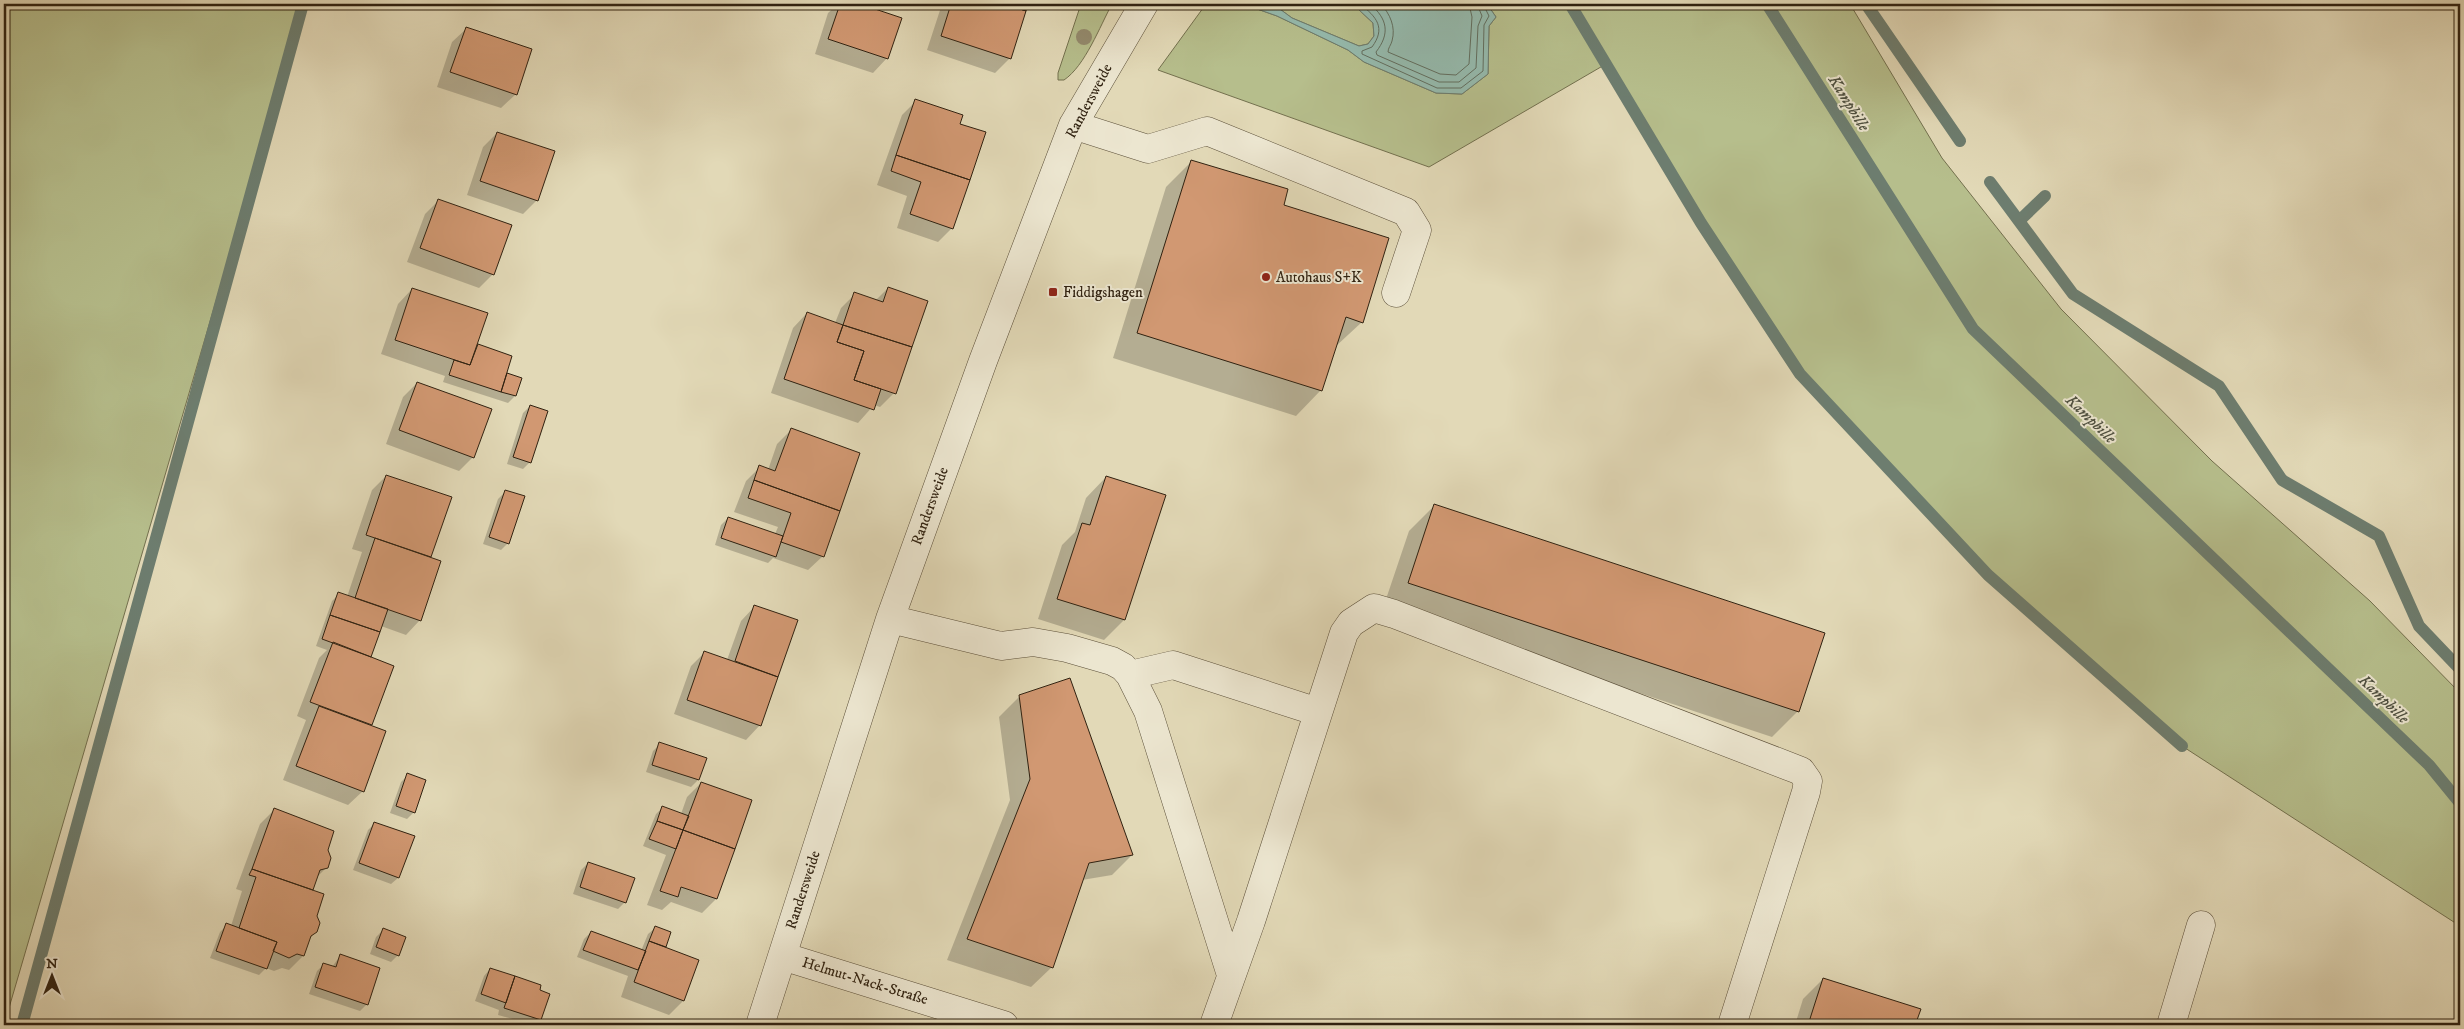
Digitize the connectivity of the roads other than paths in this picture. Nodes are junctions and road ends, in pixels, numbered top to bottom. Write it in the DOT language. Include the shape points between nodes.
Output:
graph roads {
  1 [pos="1144,4"];
  2 [pos="1073,125"];
  3 [pos="1396,293"];
  4 [pos="890,619"];
  5 [pos="1130,675"];
  6 [pos="1318,712"];
  7 [pos="2201,925"];
  8 [pos="782,956"];
  9 [pos="1231,975"];
  10 [pos="760,1025"];
  11 [pos="1004,1025"];
  12 [pos="1214,1025"];
  13 [pos="1732,1025"];
  14 [pos="2171,1025"];
  1 -- 2 [label="street, Randersweide"];
  2 -- 3 [label="street" via="1148,149 1207,131 1406,212 1417,230"];
  2 -- 4 [label="street, Randersweide"];
  4 -- 5 [label="street" via="1001,646 1033,642 1067,648 1112,661"];
  4 -- 8 [label="street, Randersweide"];
  5 -- 6 [label="street" via="1173,665"];
  5 -- 9 [label="street" via="1148,711"];
  6 -- 9 [label="street"];
  6 -- 13 [label="street" via="1344,633 1351,622 1374,608 1801,771 1808,781 1806,792"];
  7 -- 14 [label="street"];
  8 -- 10 [label="street, Randersweide"];
  8 -- 11 [label="street, Helmut-Nack-Straße"];
  9 -- 12 [label="street"];
}
